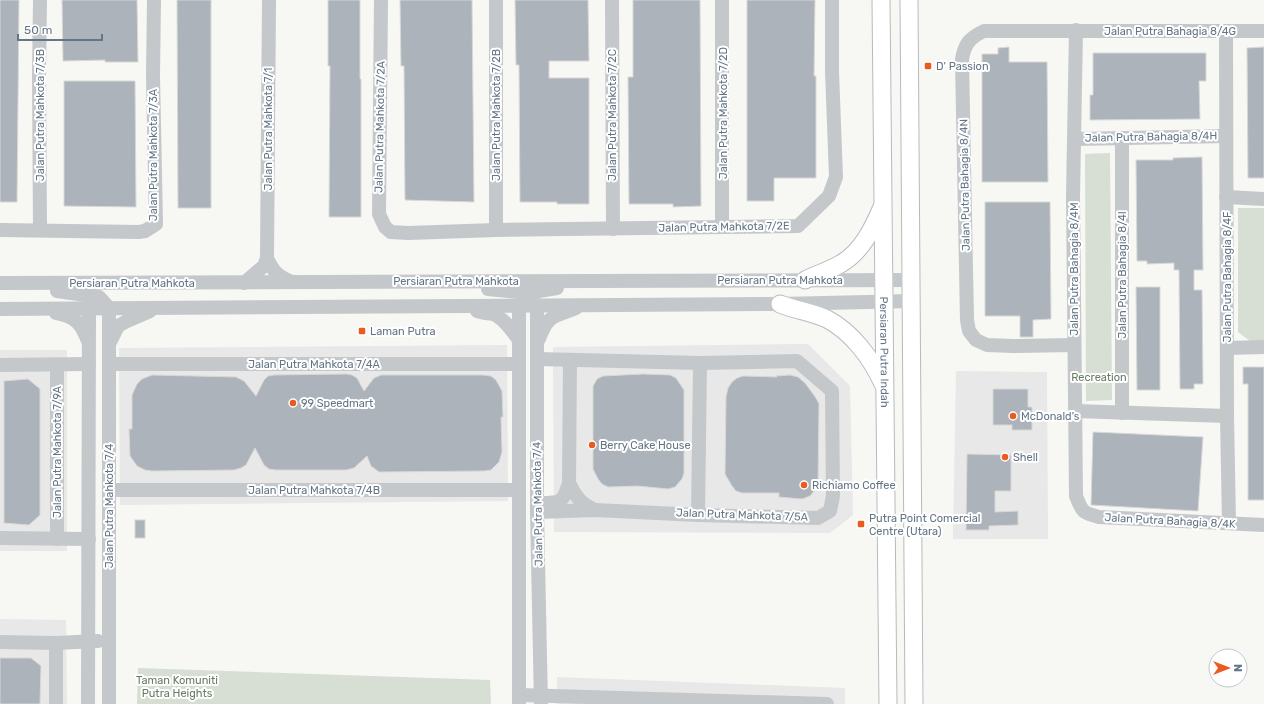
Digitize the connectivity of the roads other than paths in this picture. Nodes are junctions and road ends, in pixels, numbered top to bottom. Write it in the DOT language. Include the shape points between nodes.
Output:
graph roads {
  1 [pos="40,0"];
  2 [pos="154,0"];
  3 [pos="269,0"];
  4 [pos="381,0"];
  5 [pos="496,0"];
  6 [pos="612,0"];
  7 [pos="722,0"];
  8 [pos="832,0"];
  9 [pos="881,0"];
  10 [pos="909,0"];
  11 [pos="1076,30"];
  12 [pos="1264,31"];
  13 [pos="1226,32"];
  14 [pos="1226,136"];
  15 [pos="1075,138"];
  16 [pos="1122,138"];
  17 [pos="1226,197"];
  18 [pos="1264,199"];
  19 [pos="884,202"];
  20 [pos="722,227"];
  21 [pos="0,230"];
  22 [pos="40,230"];
  23 [pos="496,230"];
  24 [pos="613,230"];
  25 [pos="408,233"];
  26 [pos="267,258"];
  27 [pos="595,280"];
  28 [pos="805,280"];
  29 [pos="884,280"];
  30 [pos="912,280"];
  31 [pos="464,281"];
  32 [pos="294,282"];
  33 [pos="0,283"];
  34 [pos="20,283"];
  35 [pos="172,283"];
  36 [pos="244,283"];
  37 [pos="99,297"];
  38 [pos="523,299"];
  39 [pos="911,301"];
  40 [pos="884,302"];
  41 [pos="586,304"];
  42 [pos="780,304"];
  43 [pos="466,305"];
  44 [pos="537,305"];
  45 [pos="90,308"];
  46 [pos="109,308"];
  47 [pos="160,308"];
  48 [pos="0,309"];
  49 [pos="34,309"];
  50 [pos="519,340"];
  51 [pos="109,343"];
  52 [pos="89,345"];
  53 [pos="1074,345"];
  54 [pos="1264,347"];
  55 [pos="1227,348"];
  56 [pos="537,353"];
  57 [pos="570,361"];
  58 [pos="700,363"];
  59 [pos="89,364"];
  60 [pos="109,364"];
  61 [pos="519,364"];
  62 [pos="0,365"];
  63 [pos="57,365"];
  64 [pos="885,390"];
  65 [pos="1075,411"];
  66 [pos="1122,413"];
  67 [pos="1227,416"];
  68 [pos="569,483"];
  69 [pos="109,490"];
  70 [pos="519,490"];
  71 [pos="1080,506"];
  72 [pos="537,507"];
  73 [pos="595,510"];
  74 [pos="698,515"];
  75 [pos="1229,523"];
  76 [pos="1264,525"];
  77 [pos="0,538"];
  78 [pos="57,539"];
  79 [pos="89,539"];
  80 [pos="109,640"];
  81 [pos="89,641"];
  82 [pos="0,642"];
  83 [pos="56,643"];
  84 [pos="519,699"];
  85 [pos="541,700"];
  86 [pos="568,700"];
  87 [pos="704,702"];
  88 [pos="56,704"];
  89 [pos="88,704"];
  90 [pos="109,704"];
  91 [pos="827,704"];
  92 [pos="888,704"];
  93 [pos="914,704"];
  1 -- 22 [label="street, Jalan Putra Mahkota 7/3B"];
  2 -- 22 [label="street, Jalan Putra Mahkota 7/3A" via="156,224 138,232"];
  3 -- 26 [label="street, Jalan Putra Mahkota 7/1"];
  4 -- 25 [label="street, Jalan Putra Mahkota 7/2A" via="379,214 385,227 391,232"];
  5 -- 23 [label="street, Jalan Putra Mahkota 7/2B"];
  6 -- 24 [label="street, Jalan Putra Mahkota 7/2C"];
  7 -- 20 [label="street, Jalan Putra Mahkota 7/2D"];
  8 -- 20 [label="street, Jalan Putra Mahkota 7/2E" via="836,177 829,196 798,226"];
  9 -- 19 [label="main road, Persiaran Putra Indah"];
  10 -- 30 [label="main road"];
  11 -- 13 [label="street, Jalan Putra Bahagia 8/4G"];
  11 -- 15 [label="street, Jalan Putra Bahagia 8/4M"];
  11 -- 53 [label="street, Jalan Putra Bahagia 8/4N" via="984,31 968,42 963,49 962,60 969,331 976,340 987,345"];
  12 -- 13 [label="street, Jalan Putra Bahagia 8/4G"];
  13 -- 14 [label="street, Jalan Putra Bahagia 8/4F"];
  14 -- 16 [label="street, Jalan Putra Bahagia 8/4H"];
  14 -- 17 [label="street, Jalan Putra Bahagia 8/4F"];
  15 -- 16 [label="street, Jalan Putra Bahagia 8/4H"];
  15 -- 53 [label="street, Jalan Putra Bahagia 8/4M"];
  16 -- 66 [label="street, Jalan Putra Bahagia 8/4I"];
  17 -- 18 [label="street"];
  17 -- 55 [label="street, Jalan Putra Bahagia 8/4F"];
  19 -- 28 [label="main road" via="875,223 854,253 843,262"];
  19 -- 29 [label="main road, Persiaran Putra Indah"];
  20 -- 24 [label="street, Jalan Putra Mahkota 7/2E"];
  21 -- 22 [label="street, Jalan Putra Mahkota 7/3A"];
  23 -- 24 [label="street, Jalan Putra Mahkota 7/2E"];
  23 -- 25 [label="street, Jalan Putra Mahkota 7/2E"];
  26 -- 32 [label="street" via="276,273"];
  26 -- 36 [label="street" via="264,266"];
  27 -- 28 [label="street, Persiaran Putra Mahkota"];
  27 -- 31 [label="street, Persiaran Putra Mahkota"];
  27 -- 38 [label="street" via="576,287 551,288"];
  28 -- 29 [label="street, Persiaran Putra Mahkota"];
  29 -- 30 [label="street, Persiaran Putra Mahkota"];
  29 -- 40 [label="main road, Persiaran Putra Indah"];
  30 -- 39 [label="main road"];
  31 -- 32 [label="street, Persiaran Putra Mahkota"];
  31 -- 38 [label="street" via="470,287"];
  32 -- 36 [label="street, Persiaran Putra Mahkota"];
  33 -- 34 [label="street, Persiaran Putra Mahkota"];
  34 -- 35 [label="street, Persiaran Putra Mahkota"];
  34 -- 37 [label="street" via="45,291"];
  35 -- 36 [label="street, Persiaran Putra Mahkota"];
  35 -- 37 [label="street" via="148,290 119,291"];
  37 -- 45 [label="street"];
  37 -- 46 [label="street"];
  38 -- 43 [label="street"];
  38 -- 44 [label="street"];
  38 -- 50 [label="street, Jalan Putra Mahkota 7/4"];
  39 -- 40 [label="street, Persiaran Putra Mahkota"];
  39 -- 93 [label="main road"];
  40 -- 42 [label="street, Persiaran Putra Mahkota"];
  40 -- 64 [label="main road, Persiaran Putra Indah"];
  41 -- 42 [label="street, Persiaran Putra Mahkota"];
  41 -- 44 [label="street, Persiaran Putra Mahkota"];
  41 -- 56 [label="street" via="554,316 547,322"];
  42 -- 64 [label="main road" via="827,320 844,332 863,350 877,370"];
  43 -- 47 [label="street"];
  43 -- 50 [label="street" via="481,313 493,314 500,318"];
  44 -- 56 [label="street, Jalan Putra Mahkota 7/4"];
  45 -- 46 [label="street"];
  45 -- 49 [label="street"];
  45 -- 52 [label="street, Jalan Putra Mahkota 7/4"];
  46 -- 47 [label="street"];
  46 -- 51 [label="street, Jalan Putra Mahkota 7/4"];
  47 -- 51 [label="street" via="118,326"];
  48 -- 49 [label="street"];
  49 -- 52 [label="street" via="72,317 82,327"];
  50 -- 61 [label="street, Jalan Putra Mahkota 7/4"];
  51 -- 60 [label="street, Jalan Putra Mahkota 7/4"];
  52 -- 59 [label="street, Jalan Putra Mahkota 7/4"];
  53 -- 65 [label="street, Jalan Putra Bahagia 8/4M"];
  54 -- 55 [label="street"];
  55 -- 67 [label="street, Jalan Putra Bahagia 8/4F"];
  56 -- 57 [label="street, Jalan Putra Mahkota 7/5A"];
  56 -- 72 [label="street, Jalan Putra Mahkota 7/4"];
  57 -- 58 [label="street, Jalan Putra Mahkota 7/5A"];
  57 -- 68 [label="street"];
  58 -- 74 [label="street"];
  58 -- 74 [label="street, Jalan Putra Mahkota 7/5A" via="797,361 832,391 833,496 830,511 818,518"];
  59 -- 63 [label="street"];
  59 -- 79 [label="street, Jalan Putra Mahkota 7/4"];
  60 -- 61 [label="street, Jalan Putra Mahkota 7/4A"];
  60 -- 69 [label="street, Jalan Putra Mahkota 7/4"];
  61 -- 70 [label="street, Jalan Putra Mahkota 7/4"];
  62 -- 63 [label="street"];
  63 -- 78 [label="street, Jalan Putra Mahkota 7/9A"];
  64 -- 92 [label="main road, Persiaran Putra Indah"];
  65 -- 66 [label="street"];
  65 -- 71 [label="street, Jalan Putra Bahagia 8/4M" via="1076,496"];
  66 -- 67 [label="street"];
  67 -- 75 [label="street, Jalan Putra Bahagia 8/4F"];
  68 -- 72 [label="street" via="561,501"];
  68 -- 73 [label="street" via="576,498"];
  69 -- 70 [label="street, Jalan Putra Mahkota 7/4B"];
  69 -- 80 [label="street, Jalan Putra Mahkota 7/4"];
  70 -- 84 [label="street, Jalan Putra Mahkota 7/4"];
  71 -- 75 [label="street, Jalan Putra Bahagia 8/4K" via="1086,514 1099,517"];
  72 -- 73 [label="street, Jalan Putra Mahkota 7/5A"];
  72 -- 85 [label="street, Jalan Putra Mahkota 7/4"];
  73 -- 74 [label="street, Jalan Putra Mahkota 7/5A"];
  75 -- 76 [label="street, Jalan Putra Bahagia 8/4K"];
  77 -- 78 [label="street"];
  78 -- 79 [label="street"];
  79 -- 81 [label="street, Jalan Putra Mahkota 7/4"];
  80 -- 81 [label="street"];
  80 -- 90 [label="street, Jalan Putra Mahkota 7/4"];
  81 -- 83 [label="street"];
  81 -- 89 [label="street, Jalan Putra Mahkota 7/4"];
  82 -- 83 [label="street"];
  83 -- 88 [label="street"];
  84 -- 85 [label="street"];
  85 -- 86 [label="street"];
  86 -- 87 [label="street"];
  87 -- 91 [label="street"];
}
